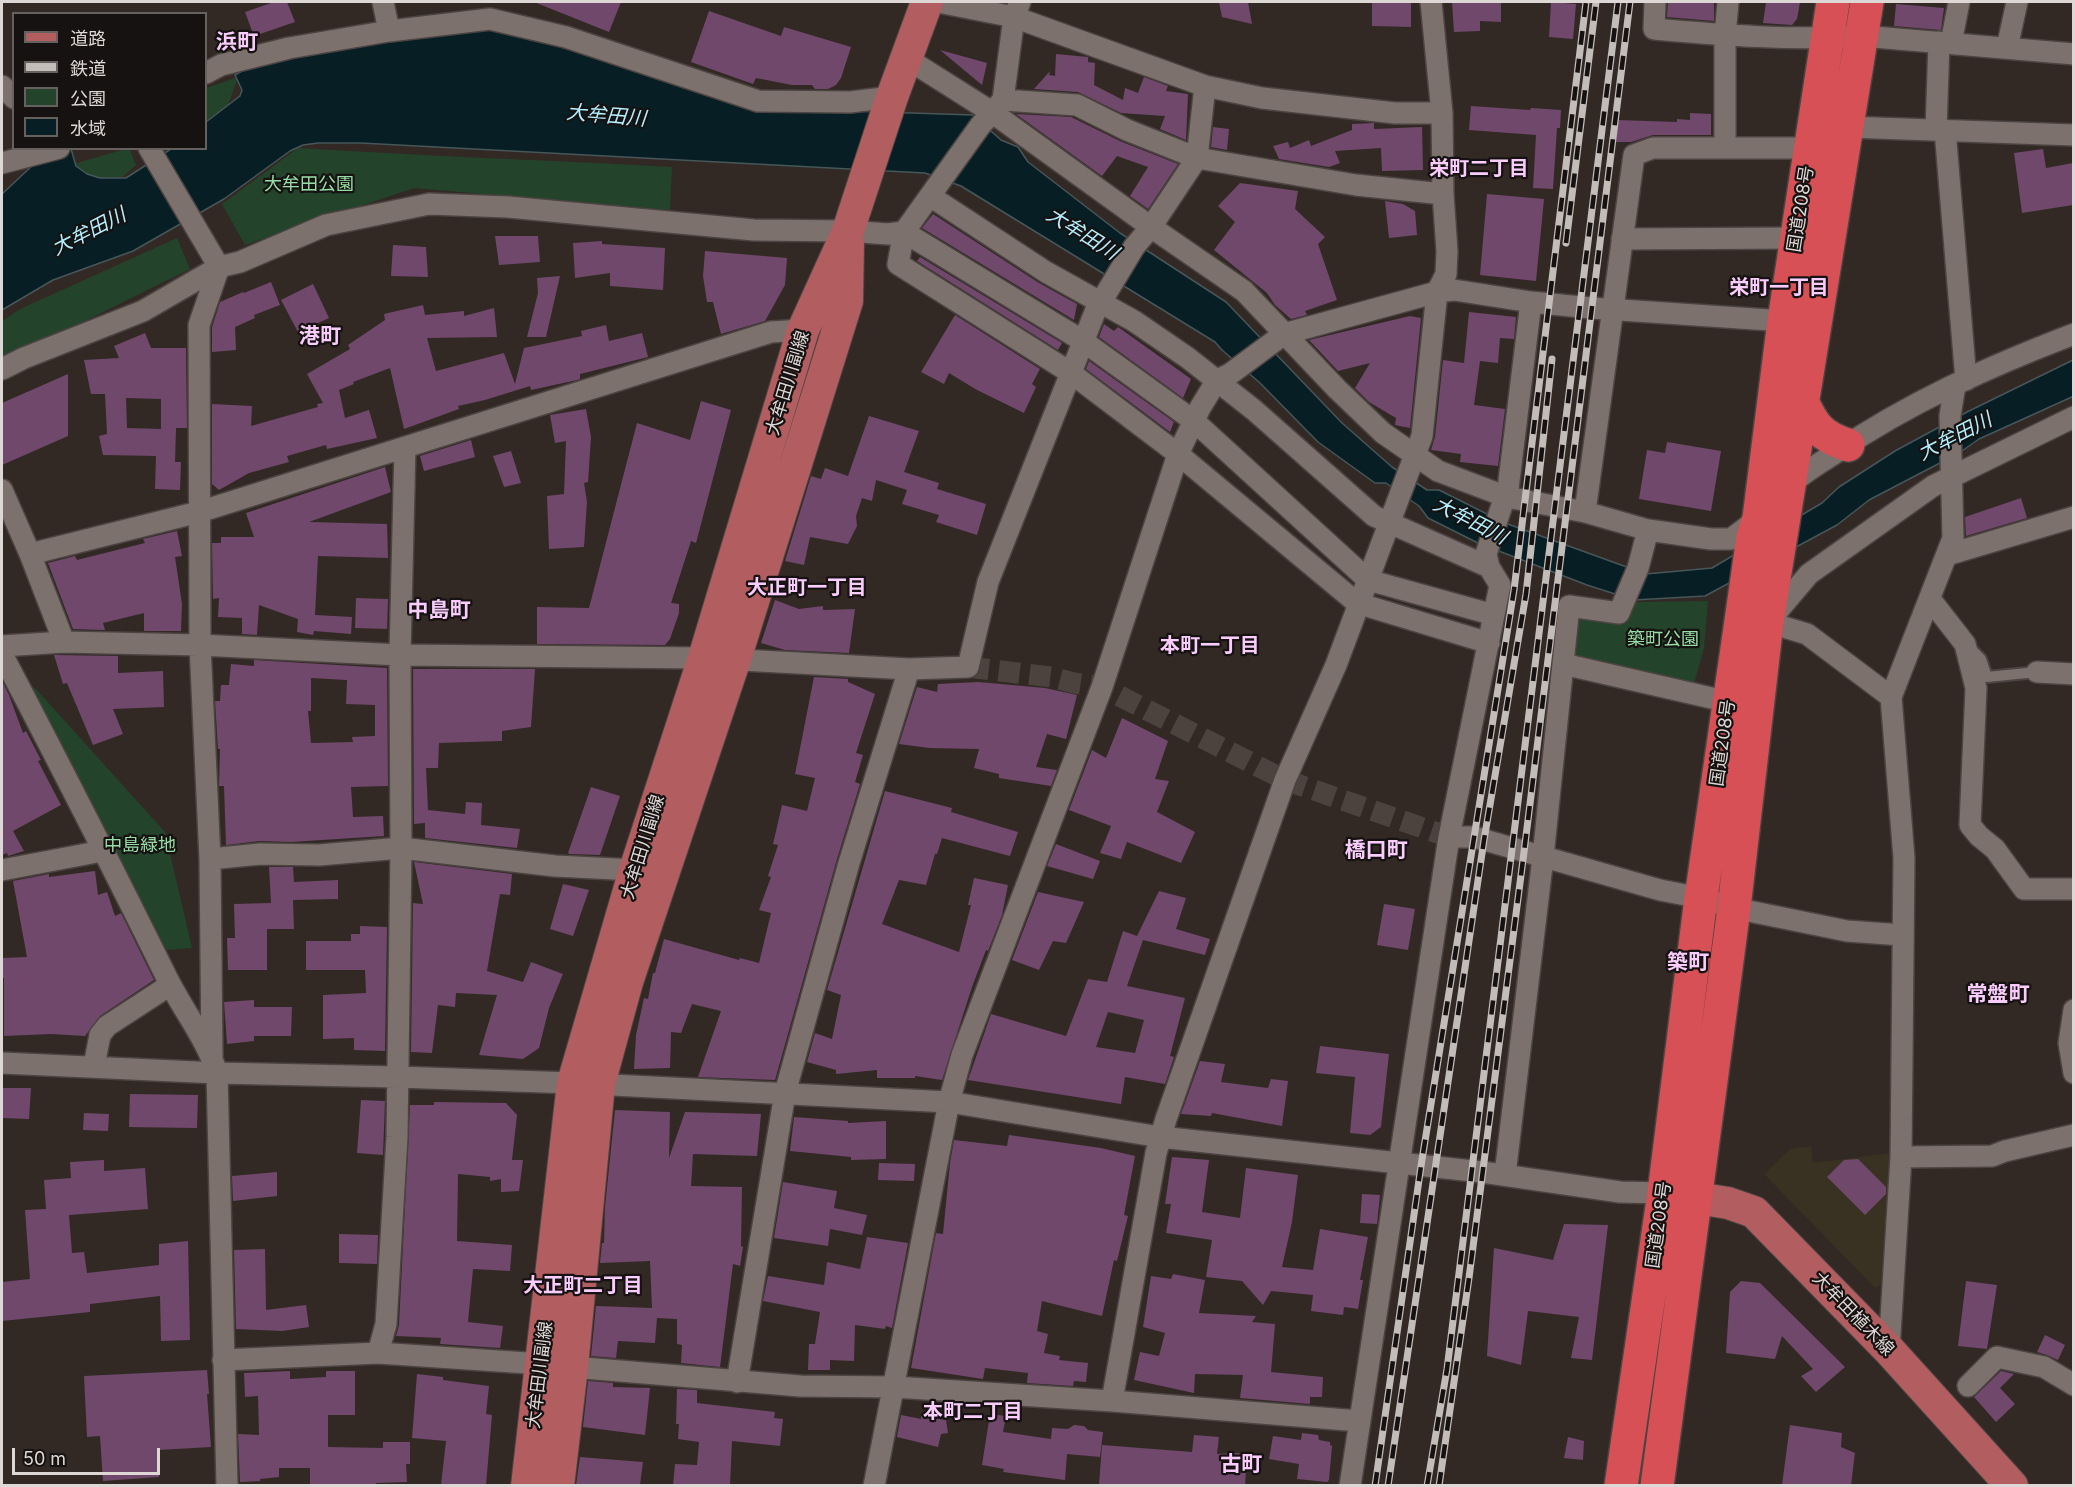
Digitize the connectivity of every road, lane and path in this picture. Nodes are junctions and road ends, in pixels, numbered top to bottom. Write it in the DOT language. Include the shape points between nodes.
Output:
graph roads {
  1 [pos="383,2"];
  2 [pos="927,2"];
  3 [pos="938,2"];
  4 [pos="1431,2"];
  5 [pos="1656,2"];
  6 [pos="1728,2"];
  7 [pos="1833,2"];
  8 [pos="1867,2"];
  9 [pos="1959,2"];
  10 [pos="2017,2"];
  11 [pos="1017,9"];
  12 [pos="389,31"];
  13 [pos="1725,36"];
  14 [pos="1862,36"];
  15 [pos="1827,38"];
  16 [pos="1945,43"];
  17 [pos="2007,48"];
  18 [pos="2073,54"];
  19 [pos="906,58"];
  20 [pos="207,72"];
  21 [pos="1204,86"];
  22 [pos="892,97"];
  23 [pos="992,113"];
  24 [pos="1442,113"];
  25 [pos="1847,127"];
  26 [pos="1941,130"];
  27 [pos="2073,135"];
  28 [pos="1725,148"];
  29 [pos="1810,148"];
  30 [pos="51,150"];
  31 [pos="150,150"];
  32 [pos="1197,158"];
  33 [pos="2,162"];
  34 [pos="1443,194"];
  35 [pos="930,196"];
  36 [pos="1151,227"];
  37 [pos="848,231"];
  38 [pos="904,232"];
  39 [pos="1797,238"];
  40 [pos="1622,239"];
  41 [pos="219,267"];
  42 [pos="1437,292"];
  43 [pos="1103,296"];
  44 [pos="1531,302"];
  45 [pos="1613,310"];
  46 [pos="1784,321"];
  47 [pos="803,330"];
  48 [pos="2073,334"];
  49 [pos="1278,339"];
  50 [pos="1083,341"];
  51 [pos="2,369"];
  52 [pos="1071,373"];
  53 [pos="1223,377"];
  54 [pos="1961,382"];
  55 [pos="1803,403"];
  56 [pos="2073,417"];
  57 [pos="1194,421"];
  58 [pos="1848,445"];
  59 [pos="405,447"];
  60 [pos="1178,454"];
  61 [pos="1414,455"];
  62 [pos="1951,469"];
  63 [pos="1790,485"];
  64 [pos="2,490"];
  65 [pos="1505,500"];
  66 [pos="199,512"];
  67 [pos="1585,512"];
  68 [pos="2073,517"];
  69 [pos="1390,520"];
  70 [pos="1765,525"];
  71 [pos="1648,530"];
  72 [pos="30,554"];
  73 [pos="1947,555"];
  74 [pos="1488,560"];
  75 [pos="1368,580"];
  76 [pos="1930,599"];
  77 [pos="1357,603"];
  78 [pos="1494,615"];
  79 [pos="1754,621"];
  80 [pos="64,642"];
  81 [pos="1489,643"];
  82 [pos="1965,644"];
  83 [pos="200,645"];
  84 [pos="2,646"];
  85 [pos="2,654"];
  86 [pos="400,655"];
  87 [pos="704,658"];
  88 [pos="735,660"];
  89 [pos="1563,664"];
  90 [pos="909,669"];
  91 [pos="2037,672"];
  92 [pos="2073,674"];
  93 [pos="1892,697"];
  94 [pos="1729,702"];
  95 [pos="1449,837"];
  96 [pos="103,848"];
  97 [pos="401,848"];
  98 [pos="1543,857"];
  99 [pos="210,860"];
  100 [pos="2,870"];
  101 [pos="635,870"];
  102 [pos="2073,889"];
  103 [pos="1701,898"];
  104 [pos="1734,908"];
  105 [pos="1902,935"];
  106 [pos="170,985"];
  107 [pos="2072,1023"];
  108 [pos="2,1063"];
  109 [pos="214,1064"];
  110 [pos="94,1066"];
  111 [pos="2073,1073"];
  112 [pos="397,1077"];
  113 [pos="586,1084"];
  114 [pos="785,1093"];
  115 [pos="949,1102"];
  116 [pos="2073,1135"];
  117 [pos="1160,1137"];
  118 [pos="1901,1157"];
  119 [pos="1399,1162"];
  120 [pos="1505,1175"];
  121 [pos="1680,1195"];
  122 [pos="1889,1350"];
  123 [pos="378,1353"];
  124 [pos="223,1360"];
  125 [pos="542,1364"];
  126 [pos="572,1367"];
  127 [pos="737,1382"];
  128 [pos="2073,1385"];
  129 [pos="1968,1386"];
  130 [pos="894,1387"];
  131 [pos="1112,1401"];
  132 [pos="1359,1421"];
  133 [pos="227,1485"];
  134 [pos="527,1485"];
  135 [pos="558,1485"];
  136 [pos="874,1485"];
  137 [pos="1350,1485"];
  138 [pos="1621,1485"];
  139 [pos="1657,1485"];
  140 [pos="2012,1485"];
  1 -- 12 [label="street"];
  2 -- 19 [label="main road, 大牟田川副線"];
  3 -- 11 [label="street"];
  4 -- 24 [label="street"];
  5 -- 13 [label="street" via="1654,29"];
  6 -- 13 [label="street"];
  7 -- 15 [label="highway, 国道208号"];
  8 -- 14 [label="highway, 国道208号"];
  9 -- 16 [label="street"];
  10 -- 17 [label="street"];
  11 -- 21 [label="street"];
  11 -- 23 [label="street"];
  12 -- 20 [label="street" via="289,48 221,65"];
  12 -- 22 [label="street" via="490,19 566,37 758,100 850,102"];
  13 -- 15 [label="street"];
  13 -- 28 [label="street"];
  14 -- 15 [label="street"];
  14 -- 16 [label="street"];
  14 -- 25 [label="highway, 国道208号"];
  15 -- 29 [label="highway, 国道208号"];
  16 -- 17 [label="street"];
  16 -- 26 [label="street"];
  17 -- 18 [label="street"];
  19 -- 22 [label="main road, 大牟田川副線"];
  19 -- 23 [label="street"];
  21 -- 24 [label="street" via="1284,100"];
  21 -- 32 [label="street"];
  22 -- 37 [label="main road, 大牟田川副線"];
  23 -- 32 [label="street" via="1077,105"];
  23 -- 35 [label="street"];
  23 -- 36 [label="street"];
  24 -- 34 [label="street"];
  25 -- 26 [label="street"];
  25 -- 29 [label="street"];
  25 -- 55 [label="highway, 国道208号"];
  26 -- 27 [label="street"];
  26 -- 54 [label="street"];
  28 -- 29 [label="street"];
  28 -- 40 [label="street" via="1653,148 1634,155"];
  29 -- 39 [label="highway, 国道208号"];
  30 -- 33 [label="street"];
  31 -- 41 [label="street"];
  32 -- 34 [label="street" via="1356,185"];
  32 -- 36 [label="street"];
  34 -- 42 [label="street" via="1446,274"];
  35 -- 38 [label="street"];
  35 -- 43 [label="street" via="1046,272"];
  36 -- 43 [label="street"];
  36 -- 49 [label="street" via="1244,291"];
  37 -- 38 [label="street"];
  37 -- 41 [label="street" via="754,230 508,207 429,204 326,225 240,262"];
  37 -- 47 [label="main road, 大牟田川副線"];
  37 -- 88 [label="main road, 大牟田川副線" via="847,301"];
  38 -- 50 [label="street"];
  38 -- 52 [label="street" via="898,264"];
  39 -- 40 [label="street"];
  39 -- 46 [label="highway, 国道208号"];
  40 -- 45 [label="street"];
  41 -- 51 [label="street" via="142,311"];
  41 -- 66 [label="street" via="199,325"];
  42 -- 44 [label="street" via="1454,290"];
  42 -- 49 [label="street"];
  42 -- 61 [label="street" via="1422,436"];
  43 -- 50 [label="street"];
  43 -- 53 [label="street" via="1134,321"];
  44 -- 45 [label="street"];
  44 -- 65 [label="street"];
  45 -- 46 [label="street"];
  45 -- 67 [label="street"];
  46 -- 70 [label="highway, 国道208号"];
  47 -- 59 [label="street" via="771,332"];
  47 -- 87 [label="main road, 大牟田川副線"];
  48 -- 54 [label="street"];
  49 -- 53 [label="street"];
  49 -- 61 [label="street" via="1383,433"];
  50 -- 52 [label="street"];
  50 -- 57 [label="street"];
  52 -- 60 [label="street"];
  52 -- 90 [label="street" via="988,582 968,667"];
  53 -- 57 [label="street"];
  53 -- 69 [label="street" via="1374,516"];
  54 -- 58 [label="street" via="1904,410"];
  54 -- 62 [label="street" via="1950,416"];
  55 -- 58 [label="highway" via="1812,423 1824,434"];
  55 -- 63 [label="highway, 国道208号"];
  56 -- 62 [label="street"];
  57 -- 60 [label="street"];
  57 -- 75 [label="street"];
  58 -- 63 [label="street"];
  59 -- 66 [label="street"];
  59 -- 86 [label="street"];
  60 -- 77 [label="street"];
  60 -- 115 [label="street" via="1102,687 962,1055"];
  61 -- 65 [label="street" via="1438,471"];
  61 -- 69 [label="street"];
  62 -- 73 [label="street" via="1953,538"];
  62 -- 79 [label="street" via="1809,574"];
  63 -- 70 [label="highway, 国道208号"];
  64 -- 72 [label="street"];
  65 -- 67 [label="street"];
  65 -- 74 [label="street"];
  66 -- 72 [label="street"];
  66 -- 83 [label="street"];
  67 -- 71 [label="street"];
  68 -- 73 [label="street"];
  69 -- 74 [label="street"];
  69 -- 75 [label="street"];
  70 -- 71 [label="street" via="1731,539"];
  70 -- 79 [label="highway, 国道208号" via="1748,576"];
  70 -- 79 [label="highway, 国道208号" via="1778,561"];
  71 -- 89 [label="street" via="1638,568 1619,613 1569,606"];
  72 -- 80 [label="street"];
  73 -- 76 [label="street"];
  74 -- 78 [label="street" via="1500,585"];
  75 -- 77 [label="street"];
  75 -- 78 [label="street"];
  76 -- 82 [label="street"];
  76 -- 93 [label="street"];
  77 -- 81 [label="street"];
  77 -- 117 [label="street" via="1336,665 1284,780"];
  78 -- 81 [label="street"];
  79 -- 93 [label="street" via="1807,634"];
  79 -- 94 [label="highway, 国道208号"];
  79 -- 104 [label="highway, 国道208号"];
  80 -- 83 [label="street"];
  80 -- 84 [label="street"];
  81 -- 95 [label="street"];
  82 -- 91 [label="lane" via="1981,658 1987,677"];
  82 -- 102 [label="street" via="1976,688 1970,825 1995,849 2024,889"];
  83 -- 86 [label="street"];
  83 -- 99 [label="street"];
  85 -- 96 [label="street"];
  86 -- 87 [label="street"];
  86 -- 97 [label="street"];
  87 -- 88 [label="street"];
  87 -- 101 [label="main road, 大牟田川副線"];
  88 -- 90 [label="street"];
  88 -- 113 [label="main road, 大牟田川副線" via="627,982"];
  89 -- 94 [label="street"];
  89 -- 98 [label="street"];
  90 -- 114 [label="street" via="849,863"];
  91 -- 92 [label="street"];
  93 -- 105 [label="street" via="1904,858"];
  94 -- 103 [label="highway, 国道208号"];
  95 -- 98 [label="street" via="1474,837"];
  95 -- 119 [label="street"];
  96 -- 100 [label="street"];
  96 -- 106 [label="street"];
  97 -- 99 [label="street"];
  97 -- 101 [label="street" via="555,866"];
  97 -- 112 [label="street"];
  98 -- 103 [label="street"];
  98 -- 120 [label="street"];
  99 -- 109 [label="street"];
  101 -- 113 [label="main road, 大牟田川副線"];
  103 -- 104 [label="street"];
  103 -- 121 [label="highway, 国道208号"];
  104 -- 105 [label="street" via="1847,931"];
  104 -- 121 [label="highway, 国道208号"];
  105 -- 118 [label="street"];
  106 -- 109 [label="street"];
  106 -- 110 [label="street" via="107,1026 100,1035"];
  107 -- 111 [label="street" via="2069,1043"];
  108 -- 110 [label="street"];
  109 -- 110 [label="street"];
  109 -- 112 [label="street"];
  109 -- 124 [label="street" via="221,1179"];
  112 -- 113 [label="street"];
  112 -- 123 [label="street" via="386,1324"];
  113 -- 114 [label="street"];
  113 -- 125 [label="main road, 大牟田川副線"];
  113 -- 126 [label="main road, 大牟田川副線"];
  114 -- 115 [label="street"];
  114 -- 127 [label="street"];
  115 -- 117 [label="street"];
  115 -- 130 [label="street"];
  116 -- 118 [label="street" via="1992,1156"];
  117 -- 119 [label="street"];
  117 -- 131 [label="street"];
  118 -- 122 [label="street"];
  119 -- 120 [label="street"];
  119 -- 132 [label="street"];
  120 -- 121 [label="street"];
  121 -- 122 [label="main road, 大牟田植木線" via="1754,1212"];
  121 -- 138 [label="highway, 国道208号"];
  121 -- 139 [label="highway, 国道208号"];
  122 -- 140 [label="main road, 大牟田植木線"];
  123 -- 124 [label="street"];
  123 -- 125 [label="street"];
  124 -- 133 [label="street"];
  125 -- 134 [label="main road, 大牟田川副線"];
  126 -- 127 [label="street"];
  126 -- 135 [label="main road, 大牟田川副線"];
  127 -- 130 [label="street"];
  128 -- 129 [label="street" via="2044,1367 1996,1357"];
  130 -- 131 [label="street"];
  130 -- 136 [label="street"];
  131 -- 132 [label="street"];
  132 -- 137 [label="street"];
}
